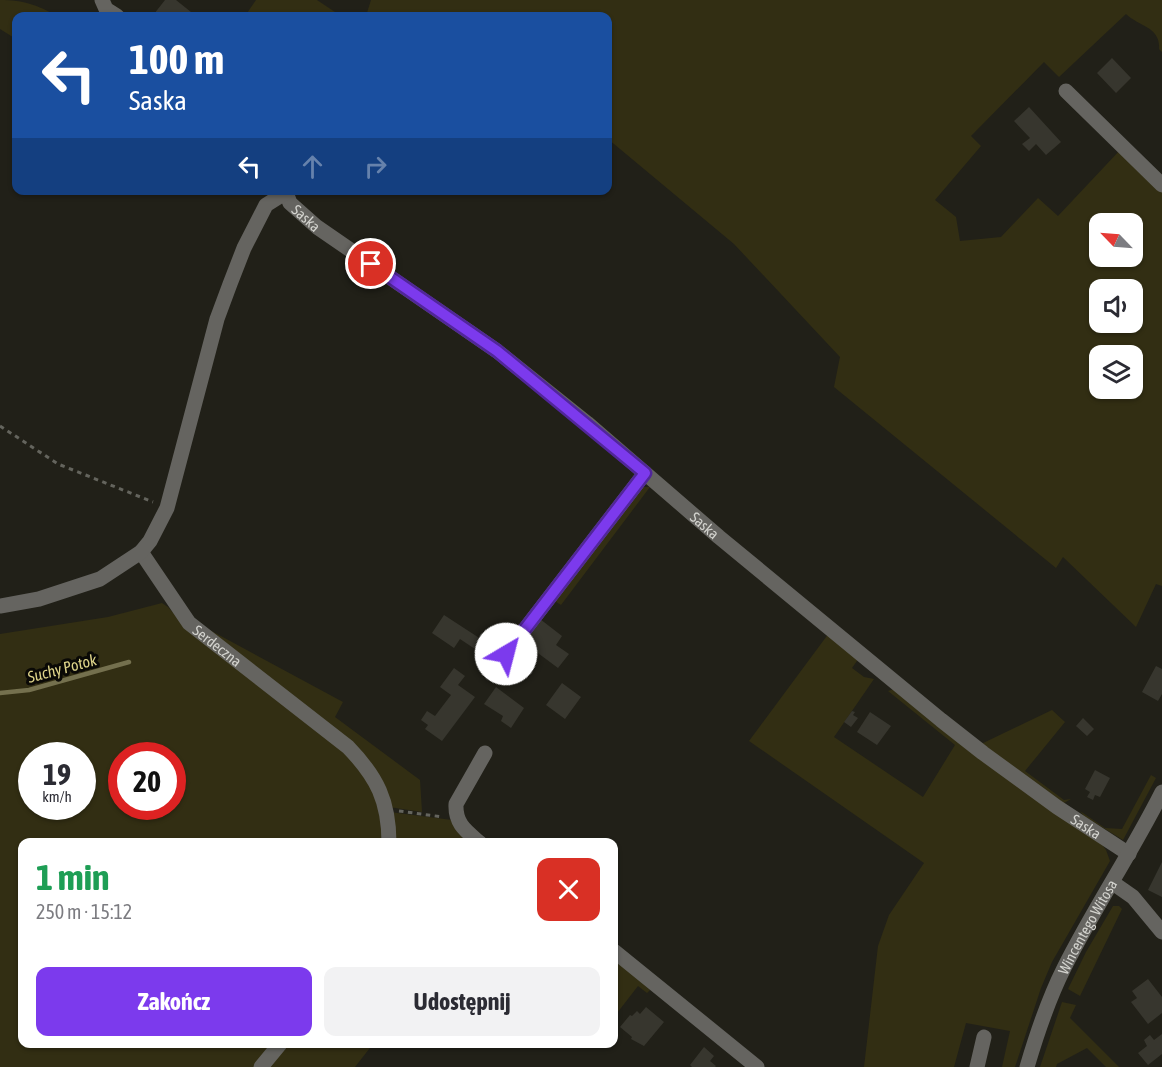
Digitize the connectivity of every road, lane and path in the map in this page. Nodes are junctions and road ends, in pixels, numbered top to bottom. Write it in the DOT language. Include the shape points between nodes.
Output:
graph roads {
  1 [pos="102,0"];
  2 [pos="111,12"];
  3 [pos="1066,91"];
  4 [pos="1162,185"];
  5 [pos="281,195"];
  6 [pos="286,195"];
  7 [pos="0,426"];
  8 [pos="645,473"];
  9 [pos="167,508"];
  10 [pos="141,552"];
  11 [pos="0,606"];
  12 [pos="506,654"];
  13 [pos="485,753"];
  14 [pos="1162,792"];
  15 [pos="387,810"];
  16 [pos="457,819"];
  17 [pos="389,838"];
  18 [pos="474,838"];
  19 [pos="1130,854"];
  20 [pos="1113,883"];
  21 [pos="1162,932"];
  22 [pos="618,954"];
  23 [pos="984,1037"];
  24 [pos="277,1048"];
  25 [pos="261,1067"];
  26 [pos="757,1067"];
  27 [pos="977,1067"];
  28 [pos="1027,1067"];
  1 -- 2 [label="street"];
  3 -- 4 [label="street"];
  5 -- 9 [label="street, Saska" via="266,205 244,248 217,319"];
  6 -- 8 [label="street, Saska" via="300,213 497,351"];
  7 -- 9 [label="path" via="58,464"];
  8 -- 12 [label="street"];
  8 -- 19 [label="street, Saska" via="982,753"];
  9 -- 10 [label="street, Saska"];
  10 -- 11 [label="street" via="100,579 39,599"];
  10 -- 15 [label="street, Serdeczna" via="189,623 348,747 379,788"];
  13 -- 16 [label="street" via="459,795"];
  14 -- 19 [label="street, Wincentego Witosa"];
  15 -- 16 [label="path"];
  15 -- 17 [label="street, Serdeczna"];
  16 -- 18 [label="street"];
  19 -- 20 [label="street, Wincentego Witosa"];
  20 -- 21 [label="street" via="1133,897"];
  20 -- 28 [label="street, Wincentego Witosa" via="1053,991"];
  22 -- 26 [label="street"];
  23 -- 27 [label="street"];
  24 -- 25 [label="street"];
}
